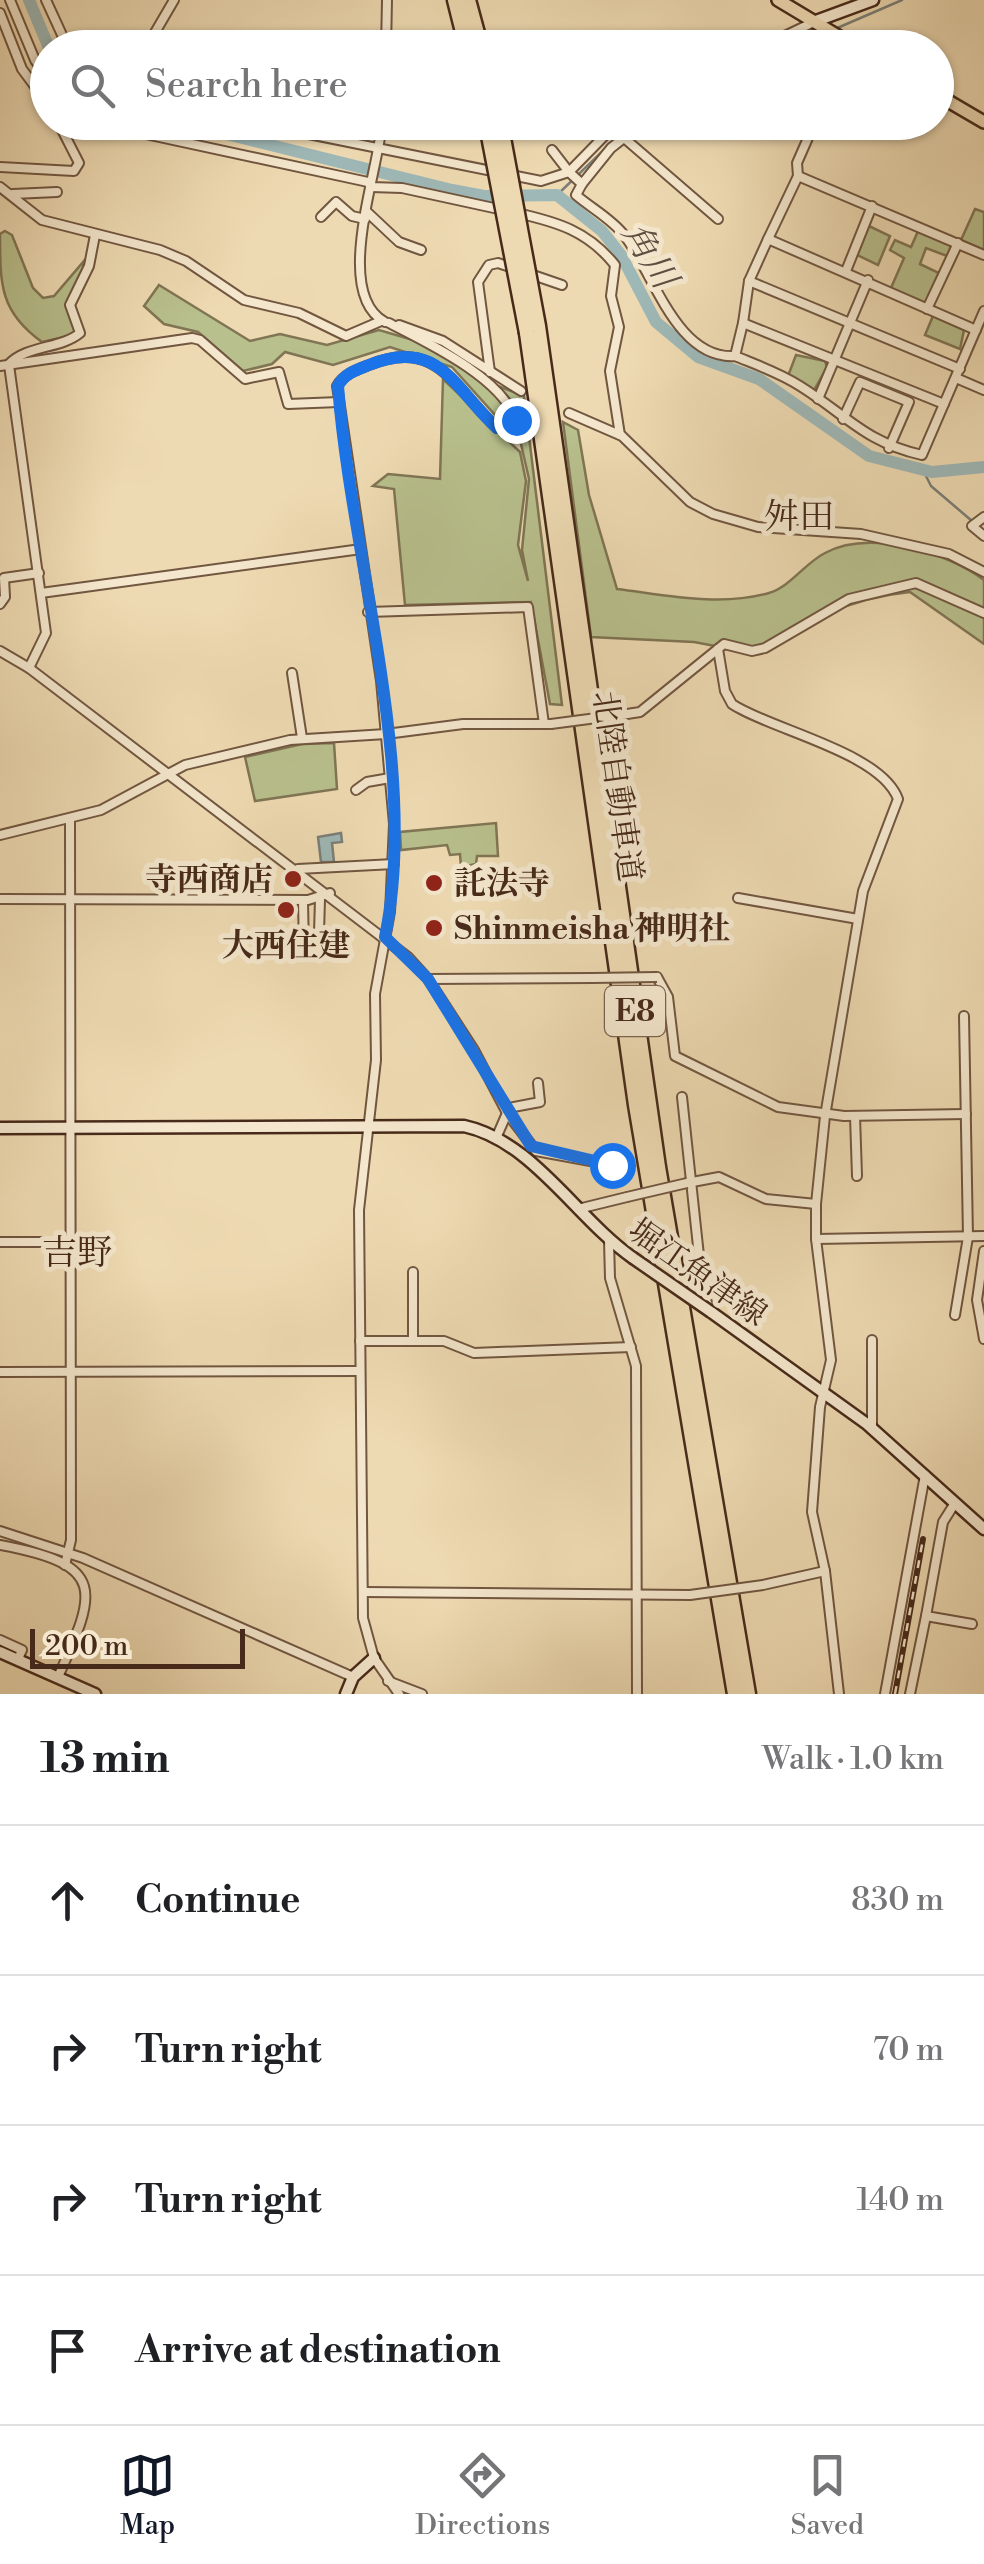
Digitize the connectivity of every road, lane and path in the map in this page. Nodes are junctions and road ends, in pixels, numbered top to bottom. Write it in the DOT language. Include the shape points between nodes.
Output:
graph roads {
  1 [pos="10,0"];
  2 [pos="46,0"];
  3 [pos="174,0"];
  4 [pos="387,0"];
  5 [pos="454,0"];
  6 [pos="468,0"];
  7 [pos="778,0"];
  8 [pos="873,0"];
  9 [pos="0,13"];
  10 [pos="818,22"];
  11 [pos="60,30"];
  12 [pos="156,30"];
  13 [pos="386,30"];
  14 [pos="462,30"];
  15 [pos="476,30"];
  16 [pos="800,30"];
  17 [pos="831,30"];
  18 [pos="30,48"];
  19 [pos="30,80"];
  20 [pos="954,104"];
  21 [pos="984,122"];
  22 [pos="67,140"];
  23 [pos="173,140"];
  24 [pos="335,140"];
  25 [pos="379,140"];
  26 [pos="489,140"];
  27 [pos="502,140"];
  28 [pos="600,140"];
  29 [pos="620,140"];
  30 [pos="626,140"];
  31 [pos="808,140"];
  32 [pos="378,149"];
  33 [pos="552,150"];
  34 [pos="0,168"];
  35 [pos="569,172"];
  36 [pos="798,176"];
  37 [pos="582,184"];
  38 [pos="371,186"];
  39 [pos="0,187"];
  40 [pos="57,192"];
  41 [pos="13,194"];
  42 [pos="872,206"];
  43 [pos="366,215"];
  44 [pos="321,217"];
  45 [pos="718,219"];
  46 [pos="95,235"];
  47 [pos="768,239"];
  48 [pos="958,243"];
  49 [pos="421,250"];
  50 [pos="984,255"];
  51 [pos="846,271"];
  52 [pos="868,280"];
  53 [pos="749,281"];
  54 [pos="562,285"];
  55 [pos="927,310"];
  56 [pos="984,311"];
  57 [pos="384,322"];
  58 [pos="743,324"];
  59 [pos="850,324"];
  60 [pos="532,329"];
  61 [pos="976,330"];
  62 [pos="735,356"];
  63 [pos="834,361"];
  64 [pos="5,366"];
  65 [pos="490,372"];
  66 [pos="958,373"];
  67 [pos="984,390"];
  68 [pos="521,391"];
  69 [pos="818,398"];
  70 [pos="339,402"];
  71 [pos="944,404"];
  72 [pos="569,413"];
  73 [pos="843,419"];
  74 [pos="620,435"];
  75 [pos="888,448"];
  76 [pos="978,521"];
  77 [pos="984,536"];
  78 [pos="361,548"];
  79 [pos="984,572"];
  80 [pos="39,573"];
  81 [pos="41,593"];
  82 [pos="0,604"];
  83 [pos="368,612"];
  84 [pos="984,613"];
  85 [pos="718,649"];
  86 [pos="0,651"];
  87 [pos="30,668"];
  88 [pos="292,673"];
  89 [pos="548,724"];
  90 [pos="386,734"];
  91 [pos="302,738"];
  92 [pos="167,774"];
  93 [pos="390,778"];
  94 [pos="356,790"];
  95 [pos="70,819"];
  96 [pos="0,835"];
  97 [pos="394,864"];
  98 [pos="298,870"];
  99 [pos="330,893"];
  100 [pos="738,898"];
  101 [pos="0,899"];
  102 [pos="71,899"];
  103 [pos="320,899"];
  104 [pos="303,900"];
  105 [pos="858,919"];
  106 [pos="319,934"];
  107 [pos="385,937"];
  108 [pos="304,952"];
  109 [pos="428,979"];
  110 [pos="964,1016"];
  111 [pos="538,1083"];
  112 [pos="682,1097"];
  113 [pos="507,1110"];
  114 [pos="966,1114"];
  115 [pos="825,1116"];
  116 [pos="855,1116"];
  117 [pos="368,1124"];
  118 [pos="0,1128"];
  119 [pos="70,1128"];
  120 [pos="497,1136"];
  121 [pos="612,1165"];
  122 [pos="857,1176"];
  123 [pos="689,1182"];
  124 [pos="816,1204"];
  125 [pos="576,1211"];
  126 [pos="984,1236"];
  127 [pos="968,1237"];
  128 [pos="816,1239"];
  129 [pos="609,1241"];
  130 [pos="0,1242"];
  131 [pos="70,1242"];
  132 [pos="984,1251"];
  133 [pos="413,1272"];
  134 [pos="711,1312"];
  135 [pos="955,1315"];
  136 [pos="984,1339"];
  137 [pos="872,1340"];
  138 [pos="360,1341"];
  139 [pos="413,1341"];
  140 [pos="632,1347"];
  141 [pos="360,1371"];
  142 [pos="0,1372"];
  143 [pos="70,1372"];
  144 [pos="822,1390"];
  145 [pos="872,1429"];
  146 [pos="925,1475"];
  147 [pos="956,1503"];
  148 [pos="983,1526"];
  149 [pos="0,1532"];
  150 [pos="0,1545"];
  151 [pos="69,1554"];
  152 [pos="65,1565"];
  153 [pos="825,1570"];
  154 [pos="364,1592"];
  155 [pos="638,1598"];
  156 [pos="926,1616"];
  157 [pos="972,1624"];
  158 [pos="0,1640"];
  159 [pos="0,1652"];
  160 [pos="374,1658"];
  161 [pos="18,1660"];
  162 [pos="353,1676"];
  163 [pos="58,1678"];
  164 [pos="388,1681"];
  165 [pos="95,1694"];
  166 [pos="346,1694"];
  167 [pos="399,1694"];
  168 [pos="422,1694"];
  169 [pos="637,1694"];
  170 [pos="735,1694"];
  171 [pos="748,1694"];
  172 [pos="839,1694"];
  173 [pos="885,1694"];
  174 [pos="910,1694"];
  1 -- 18 [label="street"];
  2 -- 11 [label="street"];
  3 -- 12 [label="street"];
  4 -- 13 [label="street"];
  5 -- 14 [label="highway"];
  6 -- 15 [label="highway"];
  7 -- 10 [label="main road"];
  8 -- 10 [label="main road"];
  9 -- 19 [label="street"];
  10 -- 16 [label="street"];
  10 -- 17 [label="main road"];
  20 -- 21 [label="main road"];
  22 -- 34 [label="street" via="79,163 74,171"];
  23 -- 38 [label="street"];
  24 -- 32 [label="street"];
  25 -- 32 [label="street"];
  26 -- 60 [label="highway, 北陸自動車道 / E8, bridge"];
  27 -- 60 [label="highway, 北陸自動車道 / E8, bridge"];
  28 -- 35 [label="street"];
  29 -- 37 [label="street"];
  30 -- 45 [label="street"];
  31 -- 36 [label="street"];
  32 -- 35 [label="street" via="519,179"];
  32 -- 38 [label="street"];
  33 -- 35 [label="street"];
  35 -- 37 [label="street"];
  36 -- 42 [label="street"];
  36 -- 47 [label="street"];
  37 -- 62 [label="street" via="576,195 626,236 686,332"];
  38 -- 43 [label="street"];
  38 -- 74 [label="street" via="557,221 612,260 617,270 610,296 619,326 610,372"];
  39 -- 41 [label="street"];
  40 -- 41 [label="street"];
  41 -- 46 [label="street" via="42,220"];
  42 -- 48 [label="street"];
  42 -- 51 [label="street"];
  43 -- 44 [label="street" via="352,216 336,202"];
  43 -- 49 [label="street" via="398,242"];
  43 -- 57 [label="street" via="363,292"];
  46 -- 57 [label="street" via="186,260 244,300 300,314 346,336"];
  46 -- 64 [label="street" via="70,305 80,333"];
  47 -- 51 [label="street"];
  47 -- 53 [label="street"];
  48 -- 50 [label="street"];
  48 -- 55 [label="street"];
  51 -- 52 [label="street"];
  52 -- 55 [label="street"];
  52 -- 59 [label="street"];
  53 -- 58 [label="street"];
  53 -- 59 [label="street"];
  54 -- 65 [label="street" via="498,263 481,272"];
  55 -- 61 [label="street"];
  56 -- 61 [label="street"];
  57 -- 65 [label="street" via="444,341"];
  57 -- 70 [label="street" via="468,368 516,420 497,428 450,373 400,356 342,378"];
  58 -- 62 [label="street"];
  58 -- 63 [label="street"];
  59 -- 63 [label="street"];
  59 -- 66 [label="street"];
  60 -- 170 [label="highway, 北陸自動車道 / E8" via="634,1086"];
  60 -- 171 [label="highway, 北陸自動車道 / E8" via="658,1167"];
  61 -- 66 [label="street"];
  62 -- 69 [label="street"];
  63 -- 69 [label="street"];
  63 -- 71 [label="street"];
  64 -- 70 [label="street" via="192,338 245,379 279,372 288,404"];
  64 -- 80 [label="street"];
  65 -- 68 [label="street"];
  66 -- 67 [label="street"];
  66 -- 71 [label="street"];
  69 -- 73 [label="street"];
  70 -- 78 [label="street"];
  71 -- 75 [label="street" via="922,455"];
  72 -- 74 [label="street"];
  73 -- 75 [label="street"];
  73 -- 75 [label="street" via="860,382 910,402"];
  74 -- 79 [label="street" via="690,502 713,514 758,527 861,534 948,554"];
  76 -- 77 [label="street"];
  78 -- 81 [label="street"];
  78 -- 83 [label="street"];
  80 -- 81 [label="street"];
  80 -- 82 [label="street" via="4,578"];
  81 -- 87 [label="street" via="46,633"];
  83 -- 89 [label="street" via="528,607"];
  83 -- 90 [label="street"];
  84 -- 85 [label="street" via="916,583 849,599 766,648"];
  85 -- 89 [label="street, bridge" via="640,712"];
  85 -- 105 [label="street" via="732,704 824,743 894,790 898,800"];
  86 -- 87 [label="street"];
  87 -- 92 [label="street"];
  88 -- 91 [label="street"];
  89 -- 90 [label="street" via="462,724"];
  90 -- 91 [label="street"];
  90 -- 93 [label="street"];
  91 -- 92 [label="street"];
  92 -- 95 [label="street"];
  92 -- 98 [label="street"];
  93 -- 94 [label="street"];
  93 -- 97 [label="street"];
  95 -- 96 [label="street"];
  95 -- 102 [label="street"];
  97 -- 98 [label="street"];
  97 -- 107 [label="street"];
  98 -- 99 [label="street"];
  99 -- 103 [label="street"];
  99 -- 107 [label="street"];
  100 -- 105 [label="street"];
  101 -- 102 [label="street"];
  102 -- 104 [label="street"];
  102 -- 119 [label="street"];
  103 -- 104 [label="street"];
  103 -- 106 [label="street"];
  104 -- 108 [label="street"];
  105 -- 115 [label="street"];
  107 -- 109 [label="street"];
  107 -- 117 [label="street" via="377,967"];
  109 -- 113 [label="street"];
  109 -- 115 [label="street, bridge" via="657,977 668,998 675,1056 778,1108"];
  110 -- 114 [label="street"];
  111 -- 113 [label="street" via="540,1102"];
  112 -- 123 [label="street"];
  113 -- 120 [label="street"];
  113 -- 121 [label="street" via="536,1151"];
  114 -- 116 [label="street"];
  114 -- 127 [label="street"];
  115 -- 116 [label="street"];
  115 -- 124 [label="street"];
  116 -- 122 [label="street"];
  117 -- 119 [label="main road, 堀江魚津線"];
  117 -- 120 [label="main road, 堀江魚津線" via="464,1126"];
  117 -- 138 [label="street" via="358,1210"];
  118 -- 119 [label="main road, 堀江魚津線"];
  119 -- 131 [label="street"];
  120 -- 125 [label="main road, 堀江魚津線"];
  123 -- 124 [label="street" via="719,1177 766,1199"];
  123 -- 125 [label="street, bridge"];
  123 -- 134 [label="street"];
  124 -- 128 [label="street"];
  125 -- 129 [label="main road, 堀江魚津線"];
  126 -- 127 [label="street"];
  127 -- 128 [label="street"];
  127 -- 135 [label="street"];
  128 -- 144 [label="street" via="832,1360"];
  129 -- 134 [label="main road, 堀江魚津線, bridge"];
  129 -- 140 [label="street" via="610,1278"];
  130 -- 131 [label="street"];
  131 -- 143 [label="street"];
  132 -- 136 [label="street" via="977,1300"];
  133 -- 139 [label="street"];
  134 -- 144 [label="main road, 堀江魚津線"];
  137 -- 145 [label="street"];
  138 -- 139 [label="street"];
  138 -- 141 [label="street"];
  139 -- 140 [label="street" via="457,1343 483,1353"];
  140 -- 155 [label="street"];
  141 -- 143 [label="street"];
  141 -- 154 [label="street"];
  142 -- 143 [label="street"];
  143 -- 151 [label="street"];
  144 -- 145 [label="main road, 堀江魚津線"];
  144 -- 153 [label="street" via="812,1512"];
  145 -- 146 [label="main road, 堀江魚津線"];
  146 -- 147 [label="main road, 堀江魚津線"];
  146 -- 173 [label="street"];
  147 -- 148 [label="main road, 堀江魚津線"];
  147 -- 156 [label="street" via="943,1522"];
  149 -- 151 [label="street"];
  150 -- 152 [label="street"];
  151 -- 152 [label="street"];
  151 -- 162 [label="street"];
  152 -- 163 [label="street" via="78,1574 89,1599"];
  153 -- 155 [label="street, bridge" via="763,1585"];
  153 -- 172 [label="street"];
  154 -- 155 [label="street"];
  154 -- 160 [label="street"];
  155 -- 169 [label="street"];
  156 -- 157 [label="street"];
  156 -- 174 [label="street"];
  158 -- 161 [label="street" via="22,1650"];
  159 -- 161 [label="main road"];
  160 -- 162 [label="main road"];
  160 -- 164 [label="street"];
  161 -- 163 [label="main road"];
  162 -- 166 [label="main road"];
  163 -- 165 [label="main road"];
  164 -- 167 [label="street"];
  164 -- 168 [label="street"];
}
